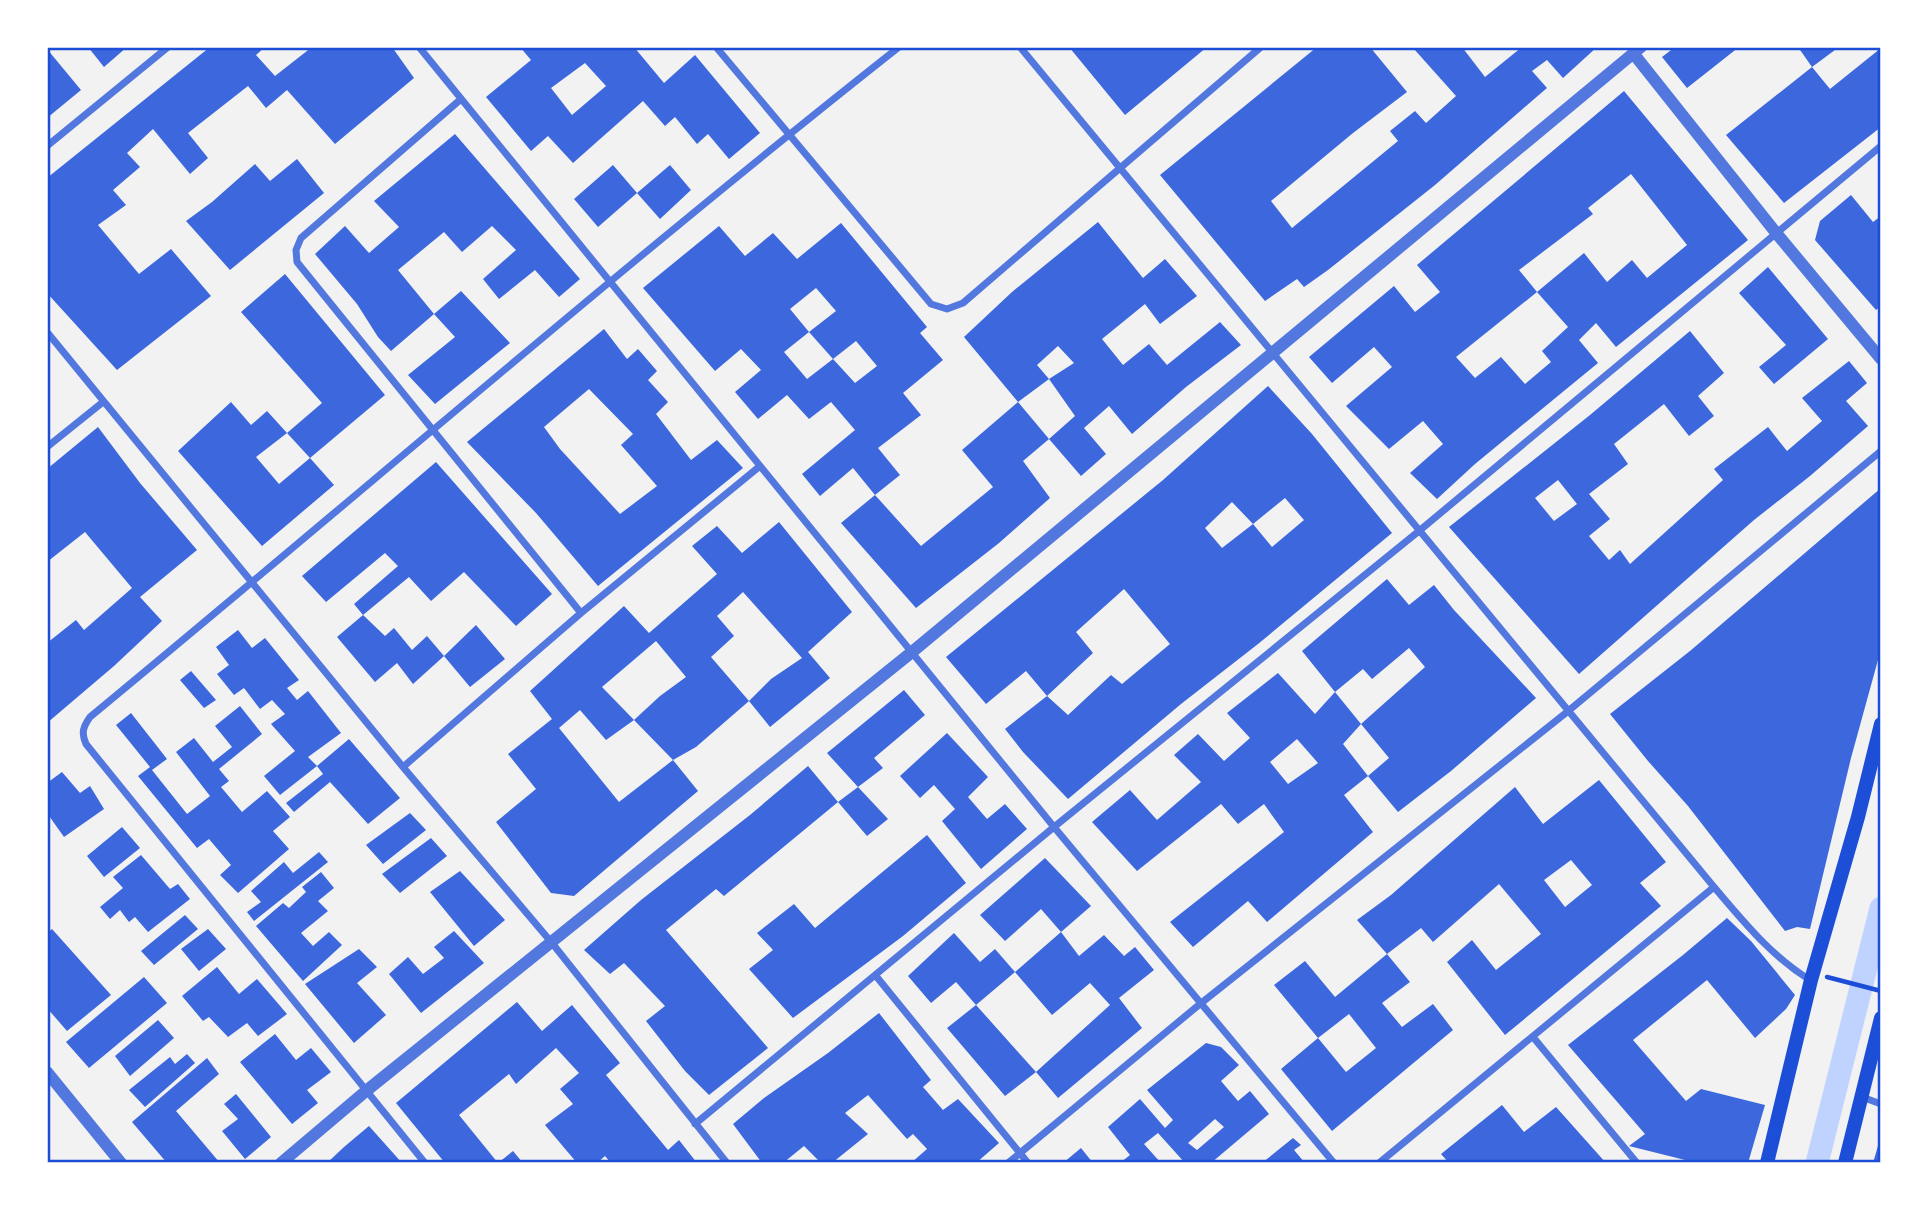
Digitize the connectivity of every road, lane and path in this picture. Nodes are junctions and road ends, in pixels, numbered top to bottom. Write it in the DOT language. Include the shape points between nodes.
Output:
graph roads {
  1 [pos="168,47"];
  2 [pos="419,47"];
  3 [pos="716,47"];
  4 [pos="900,47"];
  5 [pos="1020,47"];
  6 [pos="1261,47"];
  7 [pos="1634,49"];
  8 [pos="461,99"];
  9 [pos="789,134"];
  10 [pos="47,146"];
  11 [pos="1881,146"];
  12 [pos="1121,169"];
  13 [pos="1777,234"];
  14 [pos="610,282"];
  15 [pos="47,332"];
  16 [pos="1271,353"];
  17 [pos="1881,359"];
  18 [pos="103,402"];
  19 [pos="433,430"];
  20 [pos="47,447"];
  21 [pos="1881,451"];
  22 [pos="760,466"];
  23 [pos="1419,531"];
  24 [pos="252,584"];
  25 [pos="581,613"];
  26 [pos="912,652"];
  27 [pos="1567,712"];
  28 [pos="1881,724"];
  29 [pos="403,767"];
  30 [pos="1054,827"];
  31 [pos="1714,887"];
  32 [pos="552,943"];
  33 [pos="876,976"];
  34 [pos="1812,977"];
  35 [pos="1881,992"];
  36 [pos="1200,1004"];
  37 [pos="1880,1022"];
  38 [pos="1533,1037"];
  39 [pos="47,1072"];
  40 [pos="366,1091"];
  41 [pos="1861,1096"];
  42 [pos="1881,1104"];
  43 [pos="695,1125"];
  44 [pos="1020,1153"];
  45 [pos="121,1163"];
  46 [pos="281,1163"];
  47 [pos="425,1163"];
  48 [pos="727,1163"];
  49 [pos="1008,1163"];
  50 [pos="1028,1163"];
  51 [pos="1334,1163"];
  52 [pos="1379,1163"];
  53 [pos="1637,1163"];
  54 [pos="1767,1163"];
  55 [pos="1845,1163"];
  1 -- 10 [label="street"];
  2 -- 8 [label="street"];
  3 -- 9 [label="street"];
  4 -- 9 [label="street"];
  5 -- 12 [label="street"];
  6 -- 12 [label="street"];
  7 -- 13 [label="street"];
  7 -- 16 [label="street"];
  8 -- 14 [label="street"];
  8 -- 19 [label="street" via="301,238 296,250 298,262"];
  9 -- 12 [label="street" via="931,304 947,309 962,303"];
  9 -- 14 [label="street"];
  11 -- 13 [label="street"];
  12 -- 16 [label="street"];
  13 -- 17 [label="street"];
  13 -- 23 [label="street"];
  14 -- 19 [label="street"];
  14 -- 22 [label="street"];
  15 -- 18 [label="street"];
  16 -- 23 [label="street"];
  16 -- 26 [label="street"];
  18 -- 20 [label="street"];
  18 -- 24 [label="street"];
  19 -- 24 [label="street"];
  19 -- 25 [label="street"];
  21 -- 27 [label="street"];
  22 -- 25 [label="street"];
  22 -- 26 [label="street"];
  23 -- 27 [label="street"];
  23 -- 30 [label="street"];
  24 -- 29 [label="street"];
  24 -- 40 [label="street" via="90,717 83,737"];
  25 -- 29 [label="street"];
  26 -- 30 [label="street"];
  26 -- 32 [label="street"];
  27 -- 31 [label="street"];
  27 -- 36 [label="street"];
  28 -- 34 [label="main road"];
  29 -- 32 [label="street"];
  30 -- 33 [label="street"];
  30 -- 36 [label="street"];
  31 -- 34 [label="street" via="1772,953 1788,967"];
  31 -- 38 [label="street"];
  32 -- 40 [label="street"];
  32 -- 43 [label="street"];
  33 -- 43 [label="street"];
  33 -- 44 [label="street"];
  34 -- 35 [label="path"];
  34 -- 54 [label="main road"];
  36 -- 44 [label="street"];
  36 -- 51 [label="street"];
  37 -- 41 [label="main road"];
  38 -- 52 [label="street"];
  38 -- 53 [label="street"];
  39 -- 45 [label="street"];
  40 -- 46 [label="street"];
  40 -- 47 [label="street"];
  41 -- 42 [label="street"];
  41 -- 55 [label="main road"];
  43 -- 48 [label="street"];
  44 -- 49 [label="street"];
  44 -- 50 [label="street"];
}
